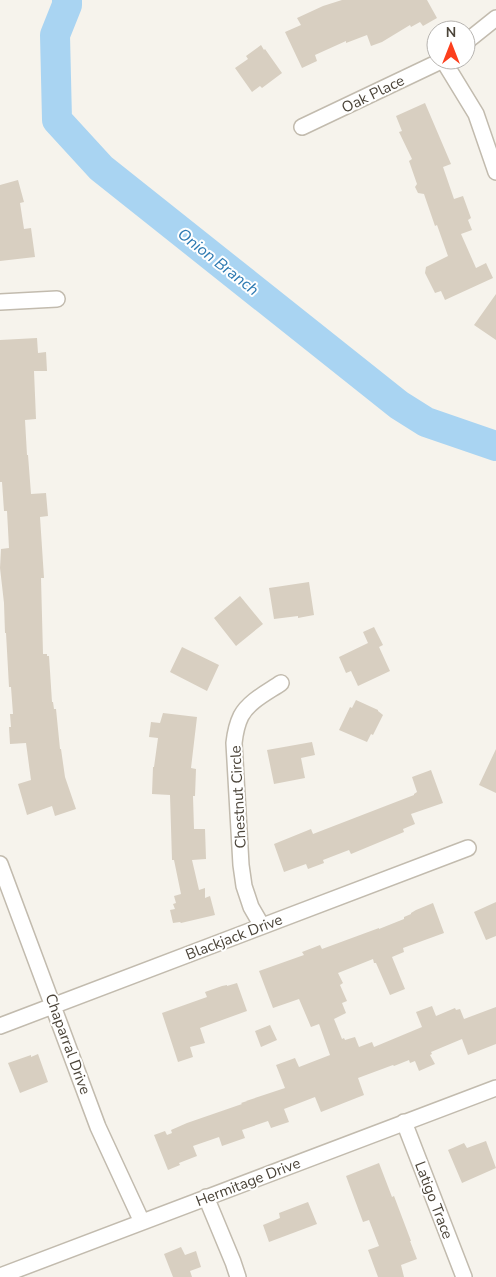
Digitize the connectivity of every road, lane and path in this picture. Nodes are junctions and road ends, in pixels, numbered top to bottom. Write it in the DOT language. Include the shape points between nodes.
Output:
graph roads {
  1 [pos="496,18"];
  2 [pos="476,34"];
  3 [pos="426,68"];
  4 [pos="449,70"];
  5 [pos="302,128"];
  6 [pos="496,172"];
  7 [pos="57,300"];
  8 [pos="0,302"];
  9 [pos="281,683"];
  10 [pos="468,848"];
  11 [pos="0,864"];
  12 [pos="262,926"];
  13 [pos="54,1006"];
  14 [pos="0,1026"];
  15 [pos="496,1088"];
  16 [pos="404,1122"];
  17 [pos="206,1197"];
  18 [pos="142,1222"];
  19 [pos="4,1276"];
  20 [pos="238,1277"];
  21 [pos="464,1277"];
  1 -- 2 [label="street"];
  3 -- 5 [label="street, Oak Place"];
  4 -- 6 [label="street" via="476,114"];
  7 -- 8 [label="street"];
  9 -- 12 [label="street, Chestnut Circle" via="241,715 234,743 244,886 251,908"];
  10 -- 12 [label="street, Blackjack Drive"];
  11 -- 13 [label="street, Chaparral Drive"];
  12 -- 13 [label="street, Blackjack Drive"];
  13 -- 14 [label="street, Blackjack Drive"];
  13 -- 18 [label="street, Chaparral Drive" via="98,1127"];
  15 -- 16 [label="street, Hermitage Drive"];
  16 -- 17 [label="street, Hermitage Drive"];
  16 -- 21 [label="street, Latigo Trace"];
  17 -- 18 [label="street, Hermitage Drive"];
  17 -- 20 [label="street"];
  18 -- 19 [label="street, Hermitage Drive"];
}
